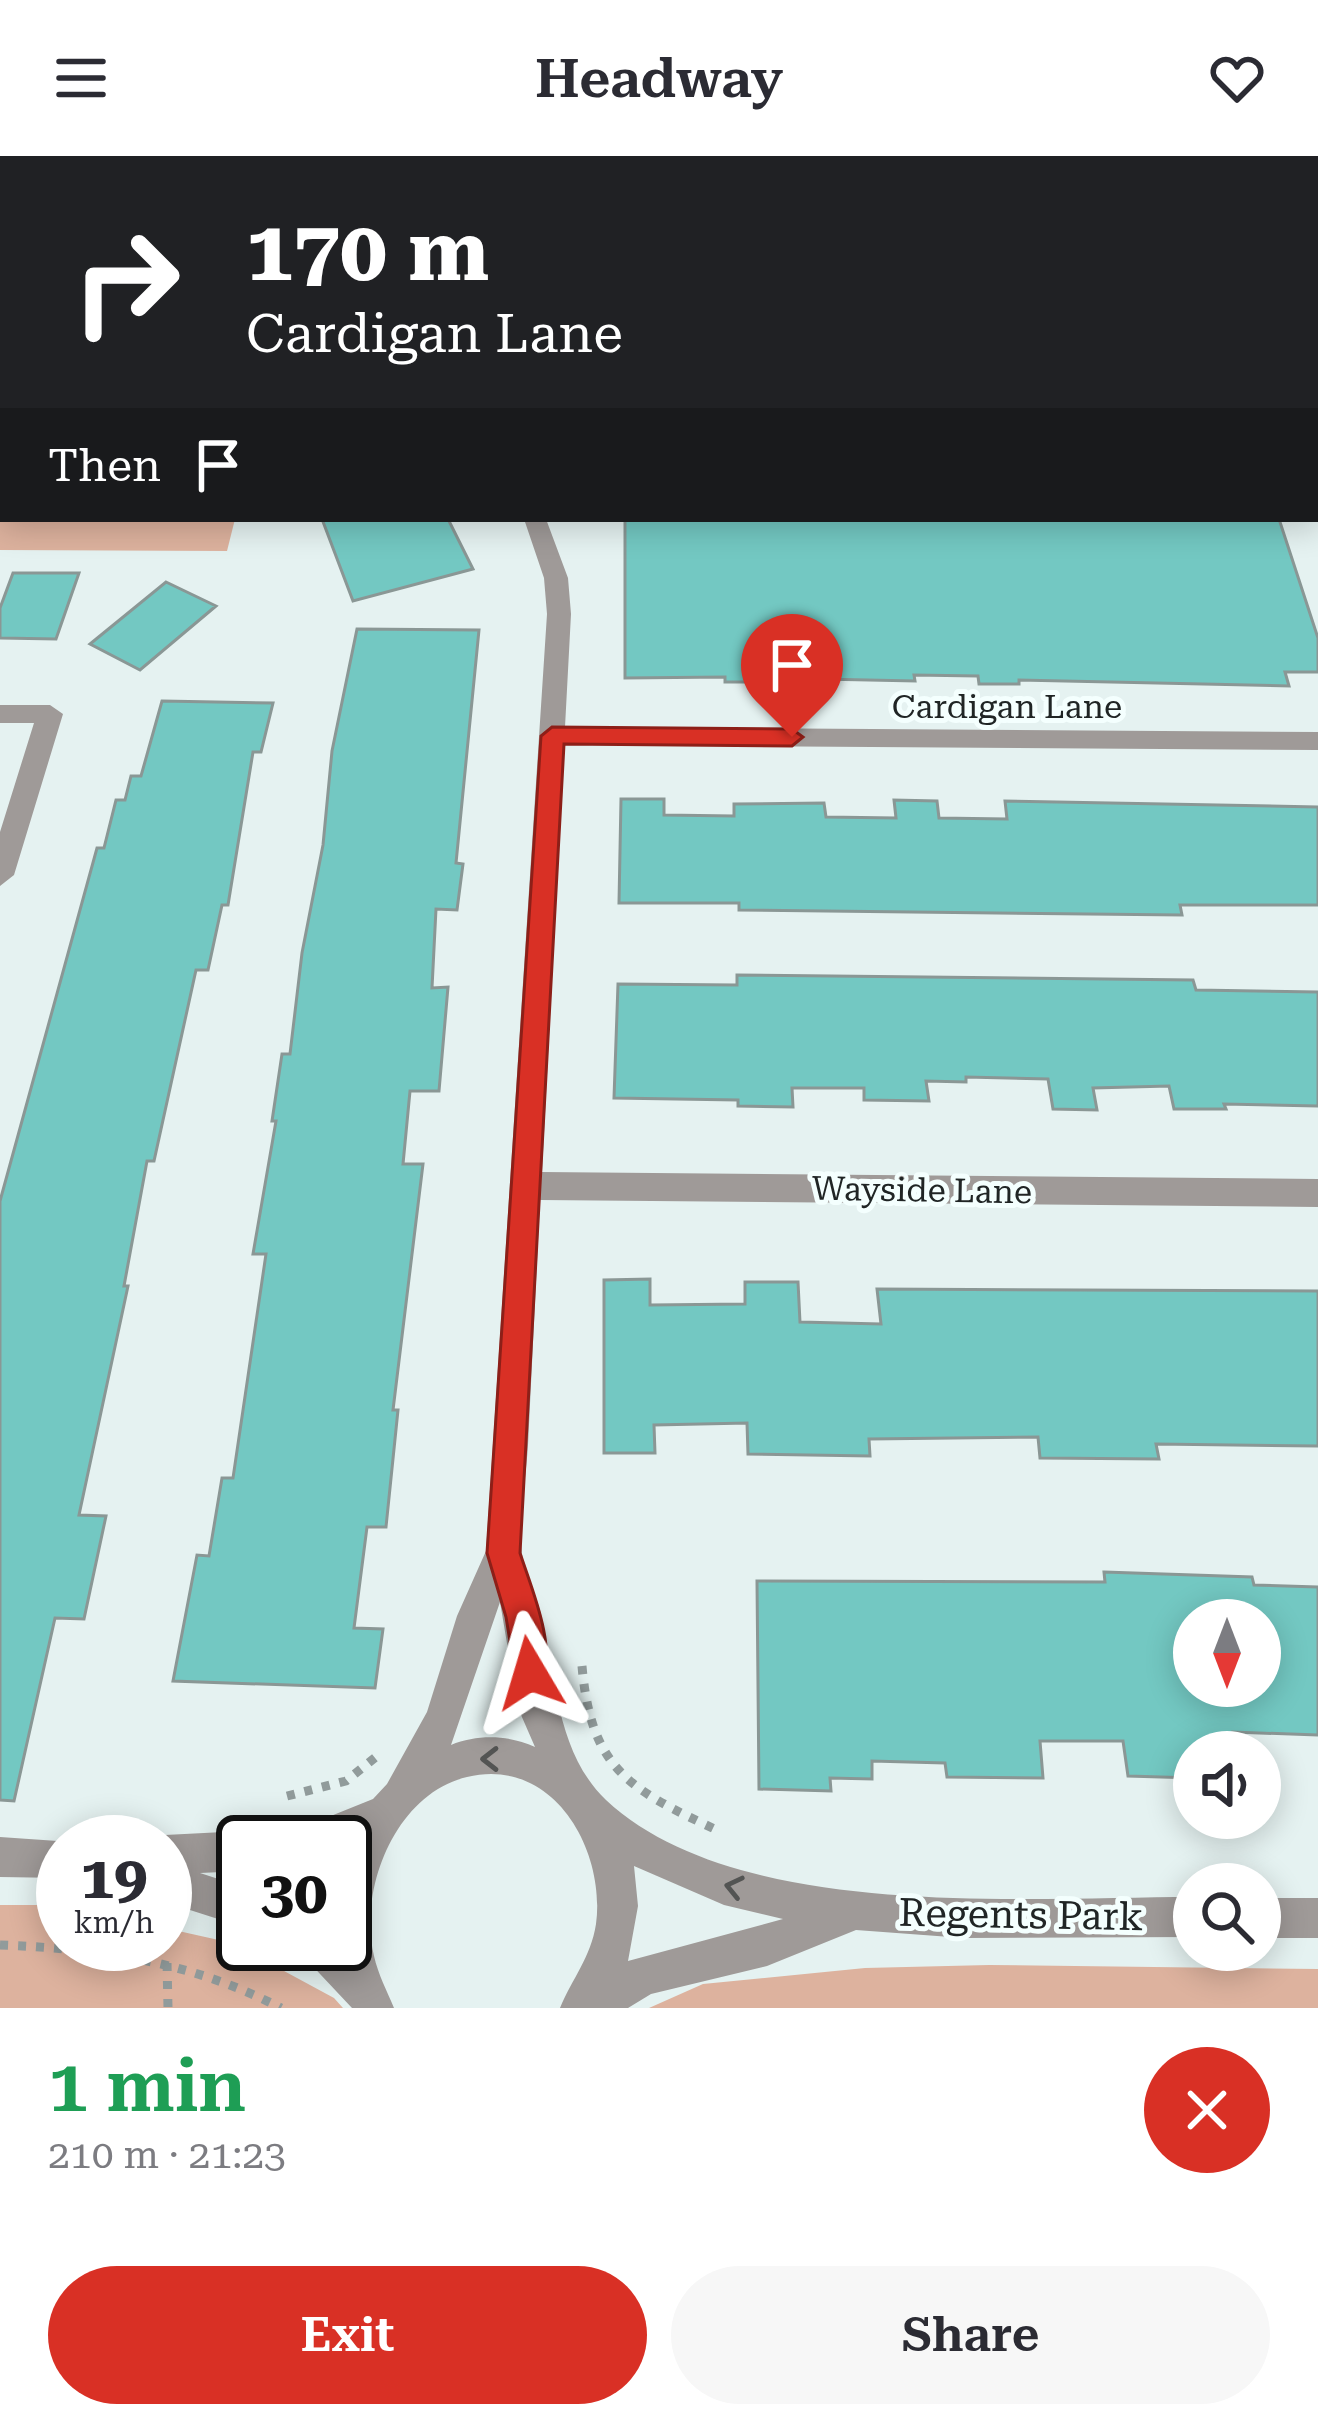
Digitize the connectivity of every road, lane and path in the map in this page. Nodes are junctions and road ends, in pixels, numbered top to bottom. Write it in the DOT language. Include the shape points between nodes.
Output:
graph roads {
  1 [pos="536,522"];
  2 [pos="0,714"];
  3 [pos="552,736"];
  4 [pos="1318,741"];
  5 [pos="0,874"];
  6 [pos="526,1186"];
  7 [pos="1318,1193"];
  8 [pos="504,1553"];
  9 [pos="583,1666"];
  10 [pos="390,1737"];
  11 [pos="287,1796"];
  12 [pos="583,1801"];
  13 [pos="393,1803"];
  14 [pos="369,1815"];
  15 [pos="721,1832"];
  16 [pos="0,1857"];
  17 [pos="36,1858"];
  18 [pos="848,1913"];
  19 [pos="1173,1917"];
  20 [pos="1281,1918"];
  21 [pos="1318,1918"];
  22 [pos="0,1946"];
  23 [pos="36,1947"];
  24 [pos="192,1970"];
  25 [pos="167,1971"];
  26 [pos="347,1971"];
  27 [pos="169,2008"];
  28 [pos="281,2008"];
  29 [pos="374,2008"];
  30 [pos="586,2008"];
  1 -- 3 [label="street" via="558,592"];
  2 -- 5 [label="street" via="50,714"];
  3 -- 4 [label="street, Cardigan Lane"];
  3 -- 6 [label="street"];
  6 -- 7 [label="street, Wayside Lane"];
  6 -- 8 [label="street"];
  8 -- 12 [label="street" via="537,1708"];
  8 -- 13 [label="street" via="444,1720"];
  9 -- 15 [label="path" via="588,1721 607,1758 658,1802"];
  10 -- 11 [label="path" via="346,1781"];
  12 -- 13 [label="street, Regents Park, one-way" via="537,1766 492,1757 445,1766"];
  18 -- 12 [label="street, Regents Park, one-way" via="699,1879 657,1861"];
  12 -- 30 [label="street" via="613,1858 618,1916"];
  13 -- 14 [label="street"];
  13 -- 29 [label="street" via="359,1858 348,1910 353,1963"];
  16 -- 17 [label="street"];
  18 -- 19 [label="street, Regents Park"];
  18 -- 30 [label="street, Regents Park" via="767,1946 643,1975"];
  20 -- 21 [label="street"];
  22 -- 23 [label="path"];
  24 -- 28 [label="path"];
  25 -- 27 [label="path"];
  26 -- 29 [label="street"];
}
